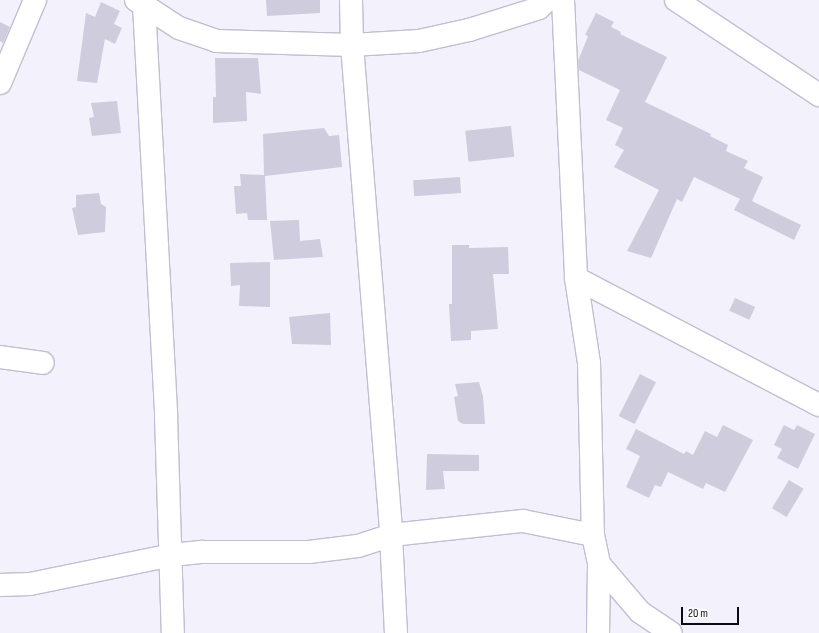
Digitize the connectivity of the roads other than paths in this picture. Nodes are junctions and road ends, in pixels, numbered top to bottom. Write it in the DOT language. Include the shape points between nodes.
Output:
graph roads {
  1 [pos="35,0"];
  2 [pos="351,0"];
  3 [pos="547,0"];
  4 [pos="563,0"];
  5 [pos="676,0"];
  6 [pos="140,3"];
  7 [pos="352,45"];
  8 [pos="0,83"];
  9 [pos="819,95"];
  10 [pos="576,278"];
  11 [pos="0,357"];
  12 [pos="43,363"];
  13 [pos="819,405"];
  14 [pos="391,535"];
  15 [pos="593,535"];
  16 [pos="172,555"];
  17 [pos="599,564"];
  18 [pos="0,585"];
  19 [pos="174,633"];
  20 [pos="396,633"];
  21 [pos="598,633"];
  22 [pos="671,633"];
  1 -- 8 [label="street"];
  2 -- 7 [label="street"];
  3 -- 7 [label="street" via="539,8 469,30 419,41"];
  4 -- 10 [label="street"];
  5 -- 9 [label="street"];
  6 -- 7 [label="street" via="179,28 216,41"];
  6 -- 16 [label="street"];
  7 -- 14 [label="street"];
  10 -- 13 [label="street"];
  10 -- 15 [label="street" via="589,363"];
  11 -- 12 [label="street"];
  14 -- 15 [label="street" via="523,521"];
  14 -- 16 [label="street" via="358,546 309,552 203,552"];
  14 -- 20 [label="street"];
  15 -- 17 [label="street"];
  16 -- 18 [label="street" via="30,584"];
  16 -- 19 [label="street"];
  17 -- 21 [label="street"];
  17 -- 22 [label="street" via="640,612"];
}
